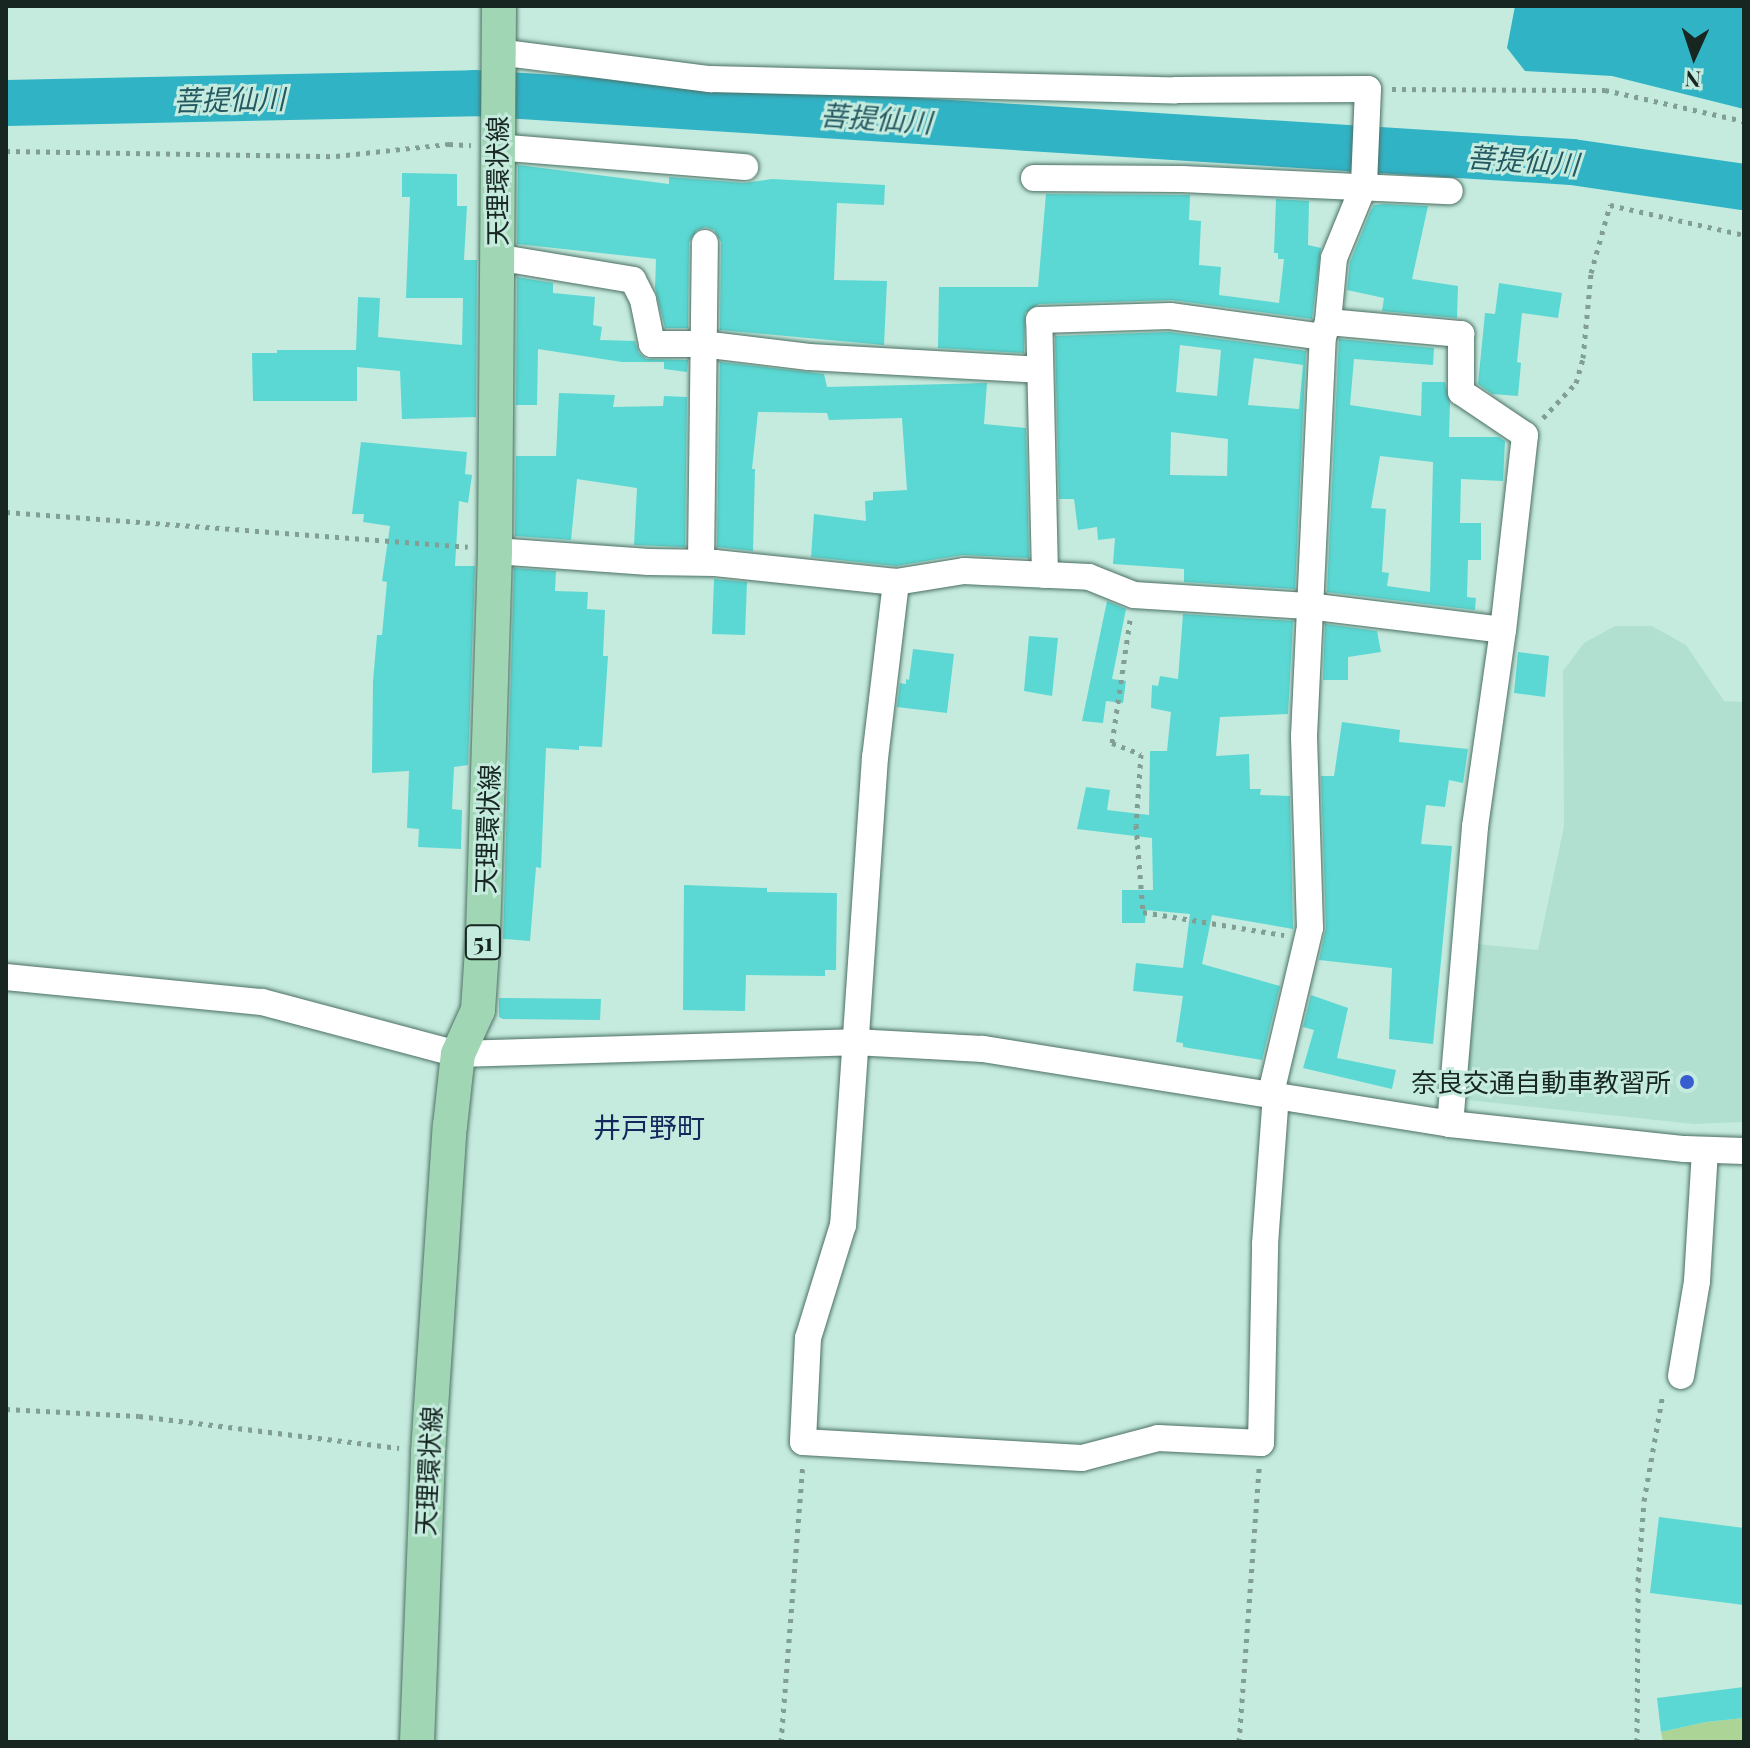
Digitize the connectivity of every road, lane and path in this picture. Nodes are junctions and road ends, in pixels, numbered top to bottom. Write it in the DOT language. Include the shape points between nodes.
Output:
graph roads {
  1 [pos="499,6"];
  2 [pos="498,57"];
  3 [pos="1368,93"];
  4 [pos="1744,121"];
  5 [pos="496,142"];
  6 [pos="6,151"];
  7 [pos="745,167"];
  8 [pos="1034,178"];
  9 [pos="1365,182"];
  10 [pos="1450,191"];
  11 [pos="1744,235"];
  12 [pos="705,243"];
  13 [pos="496,257"];
  14 [pos="1325,330"];
  15 [pos="702,344"];
  16 [pos="1039,370"];
  17 [pos="1525,435"];
  18 [pos="6,512"];
  19 [pos="495,551"];
  20 [pos="701,562"];
  21 [pos="1045,575"];
  22 [pos="896,582"];
  23 [pos="1134,595"];
  24 [pos="1308,606"];
  25 [pos="1503,630"];
  26 [pos="1307,939"];
  27 [pos="6,977"];
  28 [pos="854,1042"];
  29 [pos="458,1054"];
  30 [pos="1274,1093"];
  31 [pos="1450,1124"];
  32 [pos="1705,1150"];
  33 [pos="1744,1151"];
  34 [pos="1673,1381"];
  35 [pos="6,1409"];
  36 [pos="803,1442"];
  37 [pos="1261,1443"];
  38 [pos="428,1453"];
  39 [pos="417,1742"];
  40 [pos="781,1742"];
  41 [pos="1239,1742"];
  42 [pos="1637,1742"];
  1 -- 2 [label="main road, 天理環状線 / 51"];
  2 -- 3 [label="street" via="710,79"];
  2 -- 5 [label="main road, 天理環状線 / 51"];
  3 -- 4 [label="path" via="1605,90"];
  3 -- 9 [label="street"];
  5 -- 6 [label="path" via="336,156"];
  5 -- 7 [label="street"];
  5 -- 13 [label="main road, 天理環状線 / 51"];
  8 -- 9 [label="street"];
  9 -- 10 [label="street"];
  9 -- 14 [label="street" via="1334,258"];
  11 -- 17 [label="path" via="1610,205 1591,273 1576,383"];
  12 -- 15 [label="street"];
  13 -- 15 [label="street" via="633,280 652,344"];
  13 -- 19 [label="main road, 天理環状線 / 51"];
  14 -- 16 [label="street" via="1170,316 1039,320"];
  14 -- 17 [label="street" via="1461,334 1461,392"];
  14 -- 24 [label="street"];
  15 -- 16 [label="street" via="809,357"];
  15 -- 20 [label="street"];
  16 -- 21 [label="street"];
  17 -- 25 [label="street"];
  18 -- 19 [label="path"];
  19 -- 20 [label="street"];
  19 -- 29 [label="main road, 天理環状線 / 51" via="478,1010"];
  20 -- 22 [label="street"];
  21 -- 22 [label="street" via="964,571"];
  21 -- 23 [label="street" via="1089,577"];
  22 -- 28 [label="street" via="875,757"];
  23 -- 24 [label="street"];
  23 -- 26 [label="path" via="1112,743 1141,754 1136,825 1143,912"];
  24 -- 25 [label="street"];
  24 -- 26 [label="street"];
  25 -- 31 [label="street" via="1475,827"];
  26 -- 30 [label="street"];
  27 -- 29 [label="street" via="262,1002"];
  28 -- 29 [label="street"];
  28 -- 30 [label="street" via="983,1049"];
  28 -- 36 [label="street" via="843,1225 808,1338"];
  29 -- 38 [label="main road, 天理環状線 / 51"];
  30 -- 31 [label="street"];
  30 -- 37 [label="street"];
  31 -- 32 [label="street"];
  32 -- 33 [label="street"];
  32 -- 34 [label="street" via="1697,1281"];
  34 -- 42 [label="path" via="1644,1501"];
  35 -- 38 [label="path" via="139,1416"];
  36 -- 37 [label="street" via="1082,1458 1158,1438"];
  36 -- 40 [label="path"];
  37 -- 41 [label="path"];
  38 -- 39 [label="main road, 天理環状線 / 51"];
}
